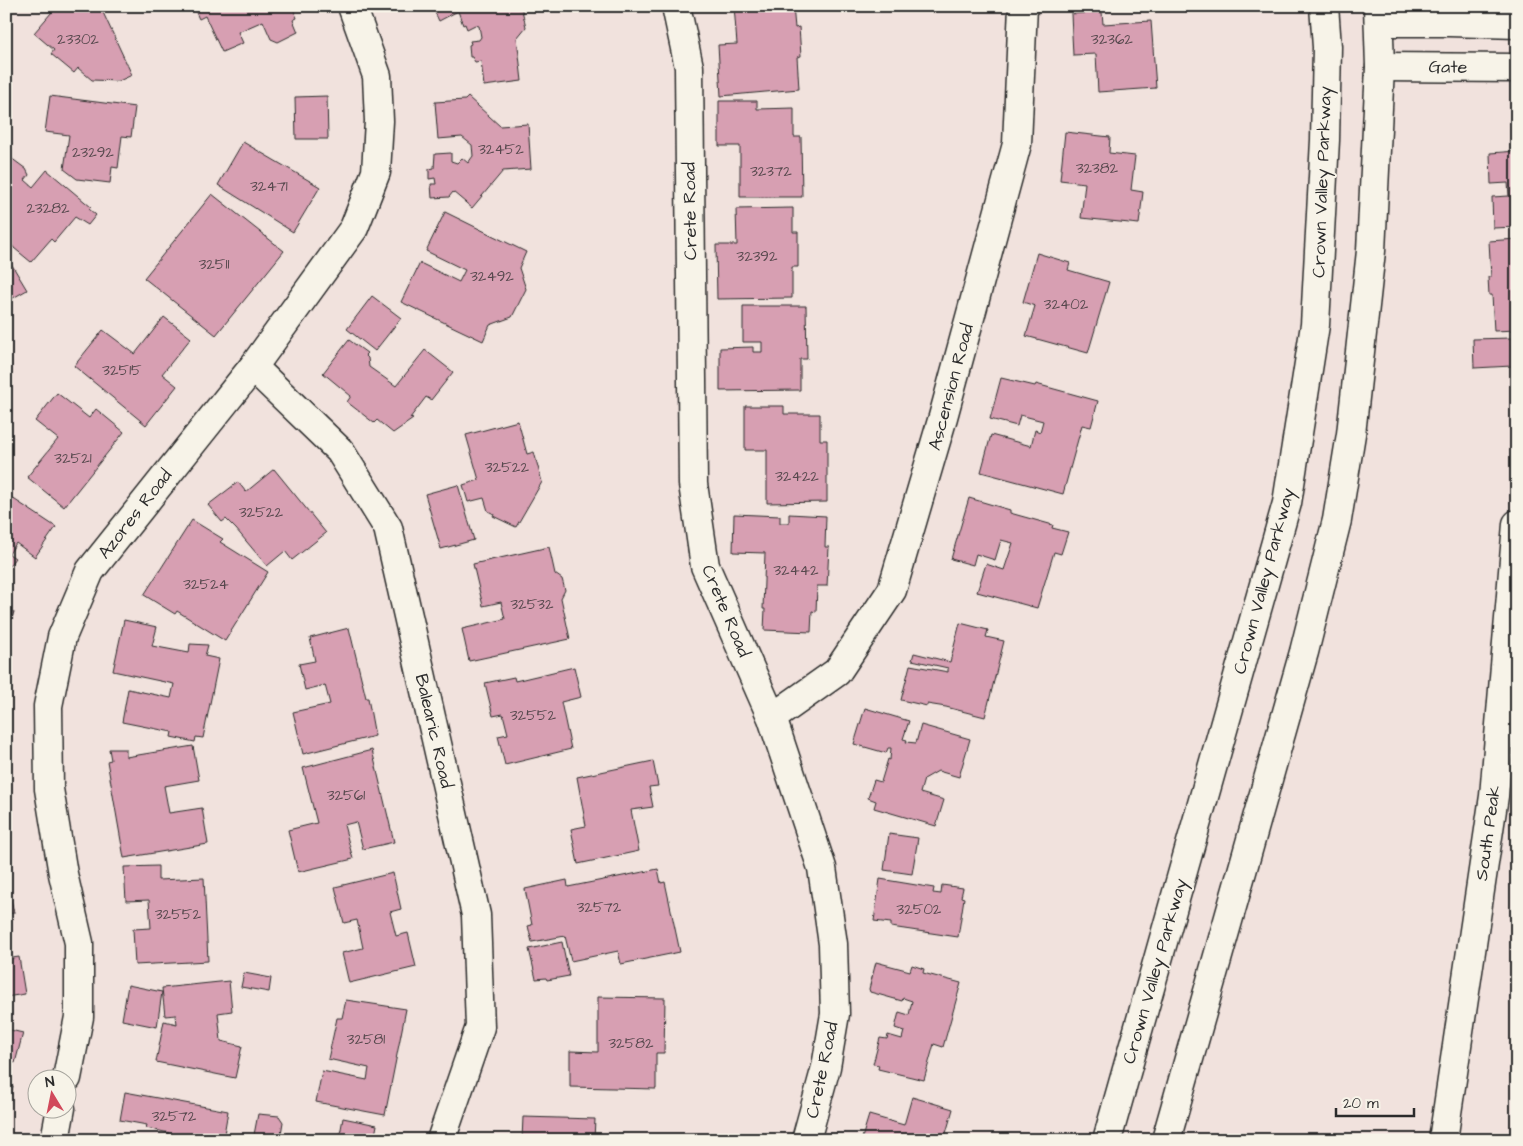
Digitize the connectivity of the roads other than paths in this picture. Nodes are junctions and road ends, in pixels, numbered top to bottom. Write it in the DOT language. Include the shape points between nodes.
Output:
graph roads {
  1 [pos="352,6"];
  2 [pos="676,6"];
  3 [pos="1023,6"];
  4 [pos="1324,6"];
  5 [pos="1379,14"];
  6 [pos="1517,24"];
  7 [pos="1380,67"];
  8 [pos="1517,68"];
  9 [pos="253,367"];
  10 [pos="1517,524"];
  11 [pos="772,718"];
  12 [pos="69,1068"];
  13 [pos="59,1118"];
  14 [pos="55,1140"];
  15 [pos="441,1140"];
  16 [pos="806,1140"];
  17 [pos="1107,1140"];
  18 [pos="1166,1140"];
  19 [pos="1443,1140"];
  1 -- 9 [label="street, Azores Road" via="378,76 380,121 376,172 354,228"];
  2 -- 11 [label="street, Crete Road" via="689,67 693,484 705,566"];
  3 -- 11 [label="street, Ascension Road" via="1017,144 943,418 892,590 837,672"];
  4 -- 17 [label="street, Crown Valley Parkway" via="1325,140 1315,325 1287,504"];
  5 -- 6 [label="street" via="1449,22"];
  5 -- 7 [label="street"];
  7 -- 8 [label="street, Gate"];
  7 -- 18 [label="street" via="1371,251 1351,434 1337,520 1304,652"];
  9 -- 12 [label="street, Azores Road" via="90,571 62,637 48,706 48,734 49,789 78,943 79,1016"];
  9 -- 15 [label="street, Balearic Road" via="340,451 388,528 476,914 480,1027"];
  10 -- 19 [label="street, South Peak" via="1494,796"];
  11 -- 16 [label="street, Crete Road" via="822,868 833,944 835,1014 826,1067"];
  13 -- 14 [label="street"];
}
